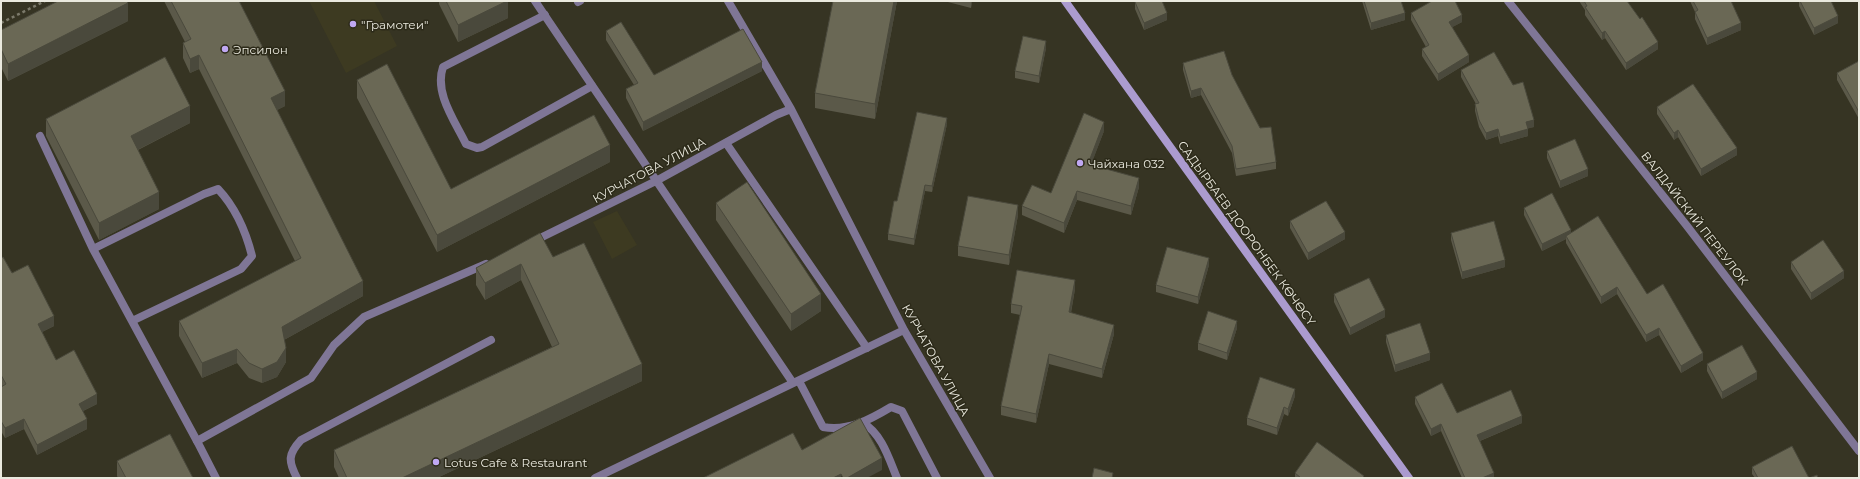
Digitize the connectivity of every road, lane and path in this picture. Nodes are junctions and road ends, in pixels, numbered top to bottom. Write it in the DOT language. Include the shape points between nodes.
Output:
graph roads {
  1 [pos="45,1"];
  2 [pos="535,1"];
  3 [pos="728,1"];
  4 [pos="1065,1"];
  5 [pos="1508,1"];
  6 [pos="544,15"];
  7 [pos="1,23"];
  8 [pos="592,86"];
  9 [pos="791,109"];
  10 [pos="40,136"];
  11 [pos="726,142"];
  12 [pos="656,181"];
  13 [pos="526,245"];
  14 [pos="93,249"];
  15 [pos="492,261"];
  16 [pos="132,322"];
  17 [pos="904,330"];
  18 [pos="491,340"];
  19 [pos="867,348"];
  20 [pos="796,382"];
  21 [pos="863,423"];
  22 [pos="198,442"];
  23 [pos="1859,451"];
  24 [pos="216,478"];
  25 [pos="297,478"];
  26 [pos="595,478"];
  27 [pos="897,478"];
  28 [pos="937,478"];
  29 [pos="990,478"];
  30 [pos="1409,478"];
  1 -- 7 [label="path"];
  2 -- 6 [label="street"];
  3 -- 9 [label="street"];
  4 -- 30 [label="main road, САДЫРБАЕВ ДООРОНБЕК КӨЧӨСҮ"];
  5 -- 23 [label="street, ВАЛДАЙСКИЙ ПЕРЕУЛОК" via="1687,226"];
  6 -- 8 [label="street"];
  6 -- 8 [label="street" via="443,67 440,90 466,144 477,148 482,146"];
  8 -- 12 [label="street"];
  9 -- 11 [label="street, КУРЧАТОВА УЛИЦА"];
  9 -- 17 [label="street, КУРЧАТОВА УЛИЦА"];
  10 -- 14 [label="street"];
  11 -- 12 [label="street, КУРЧАТОВА УЛИЦА"];
  11 -- 19 [label="street"];
  12 -- 13 [label="street, КУРЧАТОВА УЛИЦА"];
  12 -- 20 [label="street"];
  14 -- 16 [label="street"];
  14 -- 16 [label="street" via="218,189 230,201 249,243 252,256 242,269"];
  15 -- 22 [label="street" via="364,317 334,344 311,378"];
  16 -- 22 [label="street"];
  17 -- 19 [label="street"];
  17 -- 29 [label="street, КУРЧАТОВА УЛИЦА"];
  18 -- 25 [label="street" via="301,440 292,450 291,466"];
  19 -- 20 [label="street"];
  20 -- 21 [label="street" via="823,427 835,428"];
  20 -- 26 [label="street"];
  21 -- 27 [label="street" via="871,428 884,448"];
  21 -- 28 [label="street" via="891,407 898,408 902,411"];
  22 -- 24 [label="street"];
}
